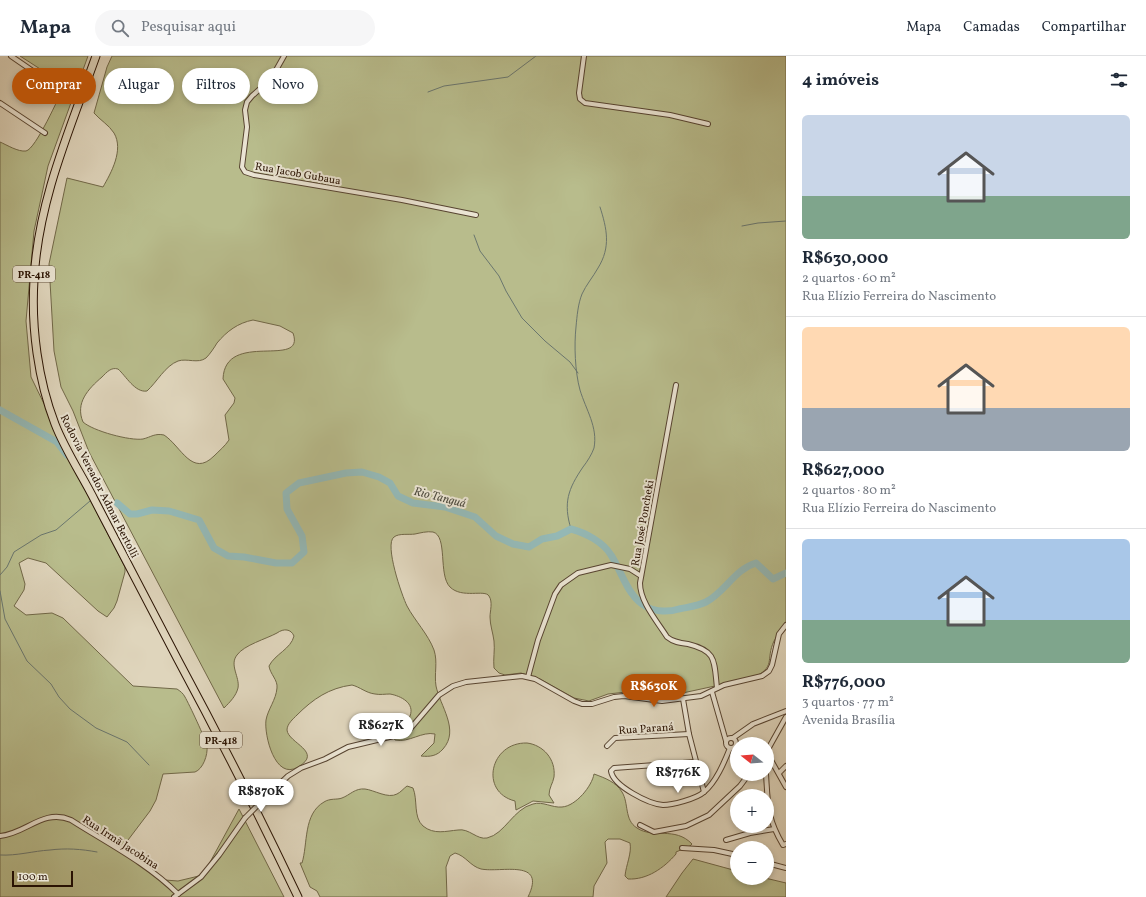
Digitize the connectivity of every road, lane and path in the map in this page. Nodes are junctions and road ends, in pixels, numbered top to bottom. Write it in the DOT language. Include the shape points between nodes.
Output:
graph roads {
  1 [pos="11,56"];
  2 [pos="96,56"];
  3 [pos="284,56"];
  4 [pos="584,56"];
  5 [pos="28,68"];
  6 [pos="0,103"];
  7 [pos="708,124"];
  8 [pos="45,133"];
  9 [pos="476,215"];
  10 [pos="676,385"];
  11 [pos="641,576"];
  12 [pos="786,625"];
  13 [pos="528,677"];
  14 [pos="717,688"];
  15 [pos="712,692"];
  16 [pos="683,699"];
  17 [pos="786,711"];
  18 [pos="786,717"];
  19 [pos="689,734"];
  20 [pos="734,737"];
  21 [pos="730,738"];
  22 [pos="774,739"];
  23 [pos="726,741"];
  24 [pos="607,746"];
  25 [pos="730,748"];
  26 [pos="696,762"];
  27 [pos="774,763"];
  28 [pos="786,766"];
  29 [pos="780,773"];
  30 [pos="744,781"];
  31 [pos="786,787"];
  32 [pos="704,792"];
  33 [pos="640,825"];
  34 [pos="774,830"];
  35 [pos="750,833"];
  36 [pos="0,836"];
  37 [pos="726,840"];
  38 [pos="786,844"];
  39 [pos="682,848"];
  40 [pos="730,853"];
  41 [pos="774,865"];
  42 [pos="786,868"];
  43 [pos="176,895"];
  44 [pos="298,897"];
  1 -- 5 [label="street"];
  2 -- 44 [label="highway, Rodovia Vereador Admar Bertolli / PR-418" via="50,188 37,240 34,318 44,386 55,425 206,711"];
  3 -- 9 [label="street, Rua Jacob Gubaua" via="271,79 247,102 242,167 245,172"];
  4 -- 7 [label="street" via="579,94 585,103 670,115"];
  6 -- 8 [label="street"];
  10 -- 11 [label="street, Rua José Poncheki"];
  11 -- 13 [label="street, Rua José Poncheki" via="630,569 610,565 578,573 561,585 554,594"];
  11 -- 14 [label="street" via="640,590 667,637 672,641 707,650 715,669"];
  12 -- 14 [label="street" via="779,634 769,671 762,676"];
  13 -- 16 [label="street" via="582,704 624,696 662,701"];
  13 -- 43 [label="street, Rua Irmã Jacobina, bridge" via="466,682 452,686 439,695 410,729 402,734 348,747 288,776 245,818 201,877"];
  14 -- 15 [label="street"];
  15 -- 16 [label="street"];
  15 -- 23 [label="street"];
  16 -- 19 [label="street"];
  17 -- 20 [label="street" via="753,724"];
  18 -- 22 [label="street"];
  19 -- 24 [label="street, Rua Paraná" via="614,738"];
  19 -- 26 [label="street"];
  21 -- 23 [label="street"];
  23 -- 25 [label="street"];
  25 -- 32 [label="street" via="716,776"];
  26 -- 32 [label="street"];
  26 -- 32 [label="street" via="614,768 611,771 628,791 662,805 697,797"];
  27 -- 29 [label="street"];
  28 -- 29 [label="street"];
  29 -- 31 [label="street"];
  30 -- 33 [label="street" via="709,815 686,826 654,832"];
  34 -- 38 [label="street" via="784,845"];
  35 -- 37 [label="street"];
  36 -- 43 [label="street, Rua Irmã Jacobina" via="53,816 61,816 137,861"];
  39 -- 40 [label="street"];
  41 -- 42 [label="street"];
}
